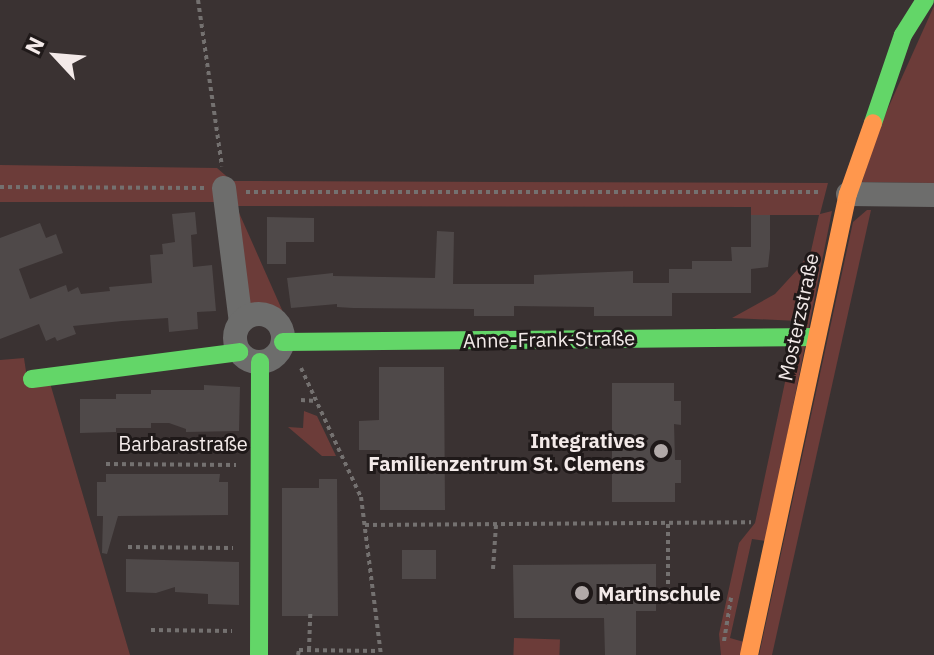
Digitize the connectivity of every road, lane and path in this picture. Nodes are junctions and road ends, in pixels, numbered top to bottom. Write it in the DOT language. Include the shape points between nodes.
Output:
graph roads {
  1 [pos="198,0"];
  2 [pos="925,0"];
  3 [pos="0,187"];
  4 [pos="224,188"];
  5 [pos="848,194"];
  6 [pos="934,195"];
  7 [pos="241,322"];
  8 [pos="816,337"];
  9 [pos="286,342"];
  10 [pos="250,357"];
  11 [pos="32,379"];
  12 [pos="301,400"];
  13 [pos="316,401"];
  14 [pos="106,464"];
  15 [pos="260,465"];
  16 [pos="777,523"];
  17 [pos="668,524"];
  18 [pos="365,525"];
  19 [pos="496,525"];
  20 [pos="128,547"];
  21 [pos="260,549"];
  22 [pos="493,569"];
  23 [pos="668,593"];
  24 [pos="310,613"];
  25 [pos="151,630"];
  26 [pos="259,631"];
  27 [pos="309,650"];
  28 [pos="380,653"];
  29 [pos="259,655"];
  30 [pos="298,655"];
  31 [pos="749,655"];
  1 -- 4 [label="path"];
  2 -- 5 [label="street, Mosterzstraße" via="903,35"];
  3 -- 4 [label="path"];
  4 -- 5 [label="path" via="261,194"];
  4 -- 7 [label="street"];
  5 -- 6 [label="street"];
  5 -- 8 [label="street, Mosterzstraße"];
  7 -- 9 [label="street" via="254,314 269,316 281,327"];
  7 -- 10 [label="street" via="235,336"];
  8 -- 9 [label="street, Anne-Frank-Straße"];
  8 -- 16 [label="street, Mosterzstraße"];
  9 -- 10 [label="street" via="275,356"];
  9 -- 13 [label="path"];
  10 -- 11 [label="street"];
  10 -- 15 [label="street, Barbarastraße"];
  12 -- 13 [label="path"];
  13 -- 18 [label="path" via="356,483"];
  14 -- 15 [label="path, Barbarastraße"];
  15 -- 21 [label="street, Barbarastraße"];
  16 -- 17 [label="path"];
  16 -- 31 [label="street, Mosterzstraße"];
  17 -- 19 [label="path"];
  17 -- 23 [label="path"];
  18 -- 19 [label="path"];
  18 -- 28 [label="path"];
  19 -- 22 [label="path"];
  20 -- 21 [label="path"];
  21 -- 26 [label="street, Barbarastraße"];
  24 -- 27 [label="path"];
  25 -- 26 [label="path"];
  26 -- 29 [label="street, Barbarastraße"];
  27 -- 28 [label="path"];
  27 -- 30 [label="path" via="299,650"];
}
